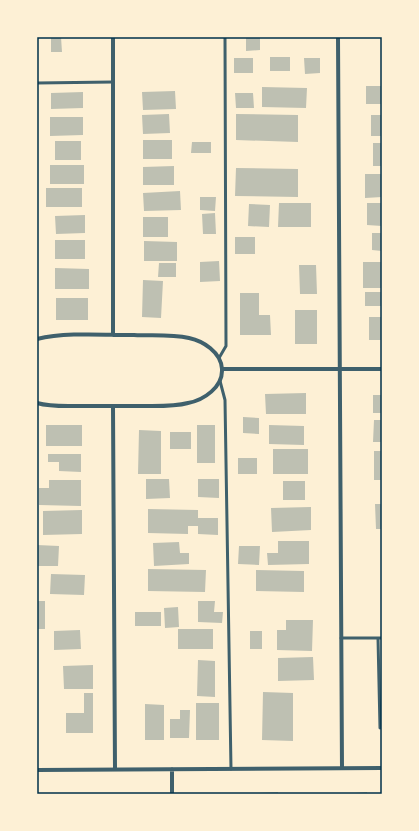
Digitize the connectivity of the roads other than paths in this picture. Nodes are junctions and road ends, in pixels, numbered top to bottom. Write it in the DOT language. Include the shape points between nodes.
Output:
graph roads {
  1 [pos="113,37"];
  2 [pos="225,37"];
  3 [pos="338,37"];
  4 [pos="113,82"];
  5 [pos="37,83"];
  6 [pos="114,335"];
  7 [pos="37,339"];
  8 [pos="219,358"];
  9 [pos="222,369"];
  10 [pos="340,369"];
  11 [pos="382,369"];
  12 [pos="220,380"];
  13 [pos="37,403"];
  14 [pos="113,407"];
  15 [pos="341,638"];
  16 [pos="380,638"];
  17 [pos="382,728"];
  18 [pos="342,768"];
  19 [pos="382,768"];
  20 [pos="115,769"];
  21 [pos="172,769"];
  22 [pos="231,769"];
  23 [pos="37,770"];
  24 [pos="172,794"];
  1 -- 4 [label="street"];
  2 -- 8 [label="lane" via="226,346"];
  3 -- 10 [label="street"];
  4 -- 5 [label="lane"];
  4 -- 6 [label="street"];
  6 -- 7 [label="street" via="51,336"];
  6 -- 8 [label="street" via="189,338 203,343"];
  8 -- 9 [label="street"];
  9 -- 10 [label="street"];
  9 -- 12 [label="street"];
  10 -- 11 [label="street"];
  10 -- 15 [label="street"];
  12 -- 14 [label="street" via="214,390 189,403"];
  12 -- 22 [label="lane" via="225,400"];
  13 -- 14 [label="street" via="49,406"];
  14 -- 20 [label="street"];
  15 -- 16 [label="lane"];
  15 -- 18 [label="street"];
  16 -- 17 [label="lane"];
  18 -- 19 [label="street"];
  18 -- 22 [label="street"];
  20 -- 21 [label="street"];
  20 -- 23 [label="street"];
  21 -- 22 [label="street"];
  21 -- 24 [label="street"];
}
